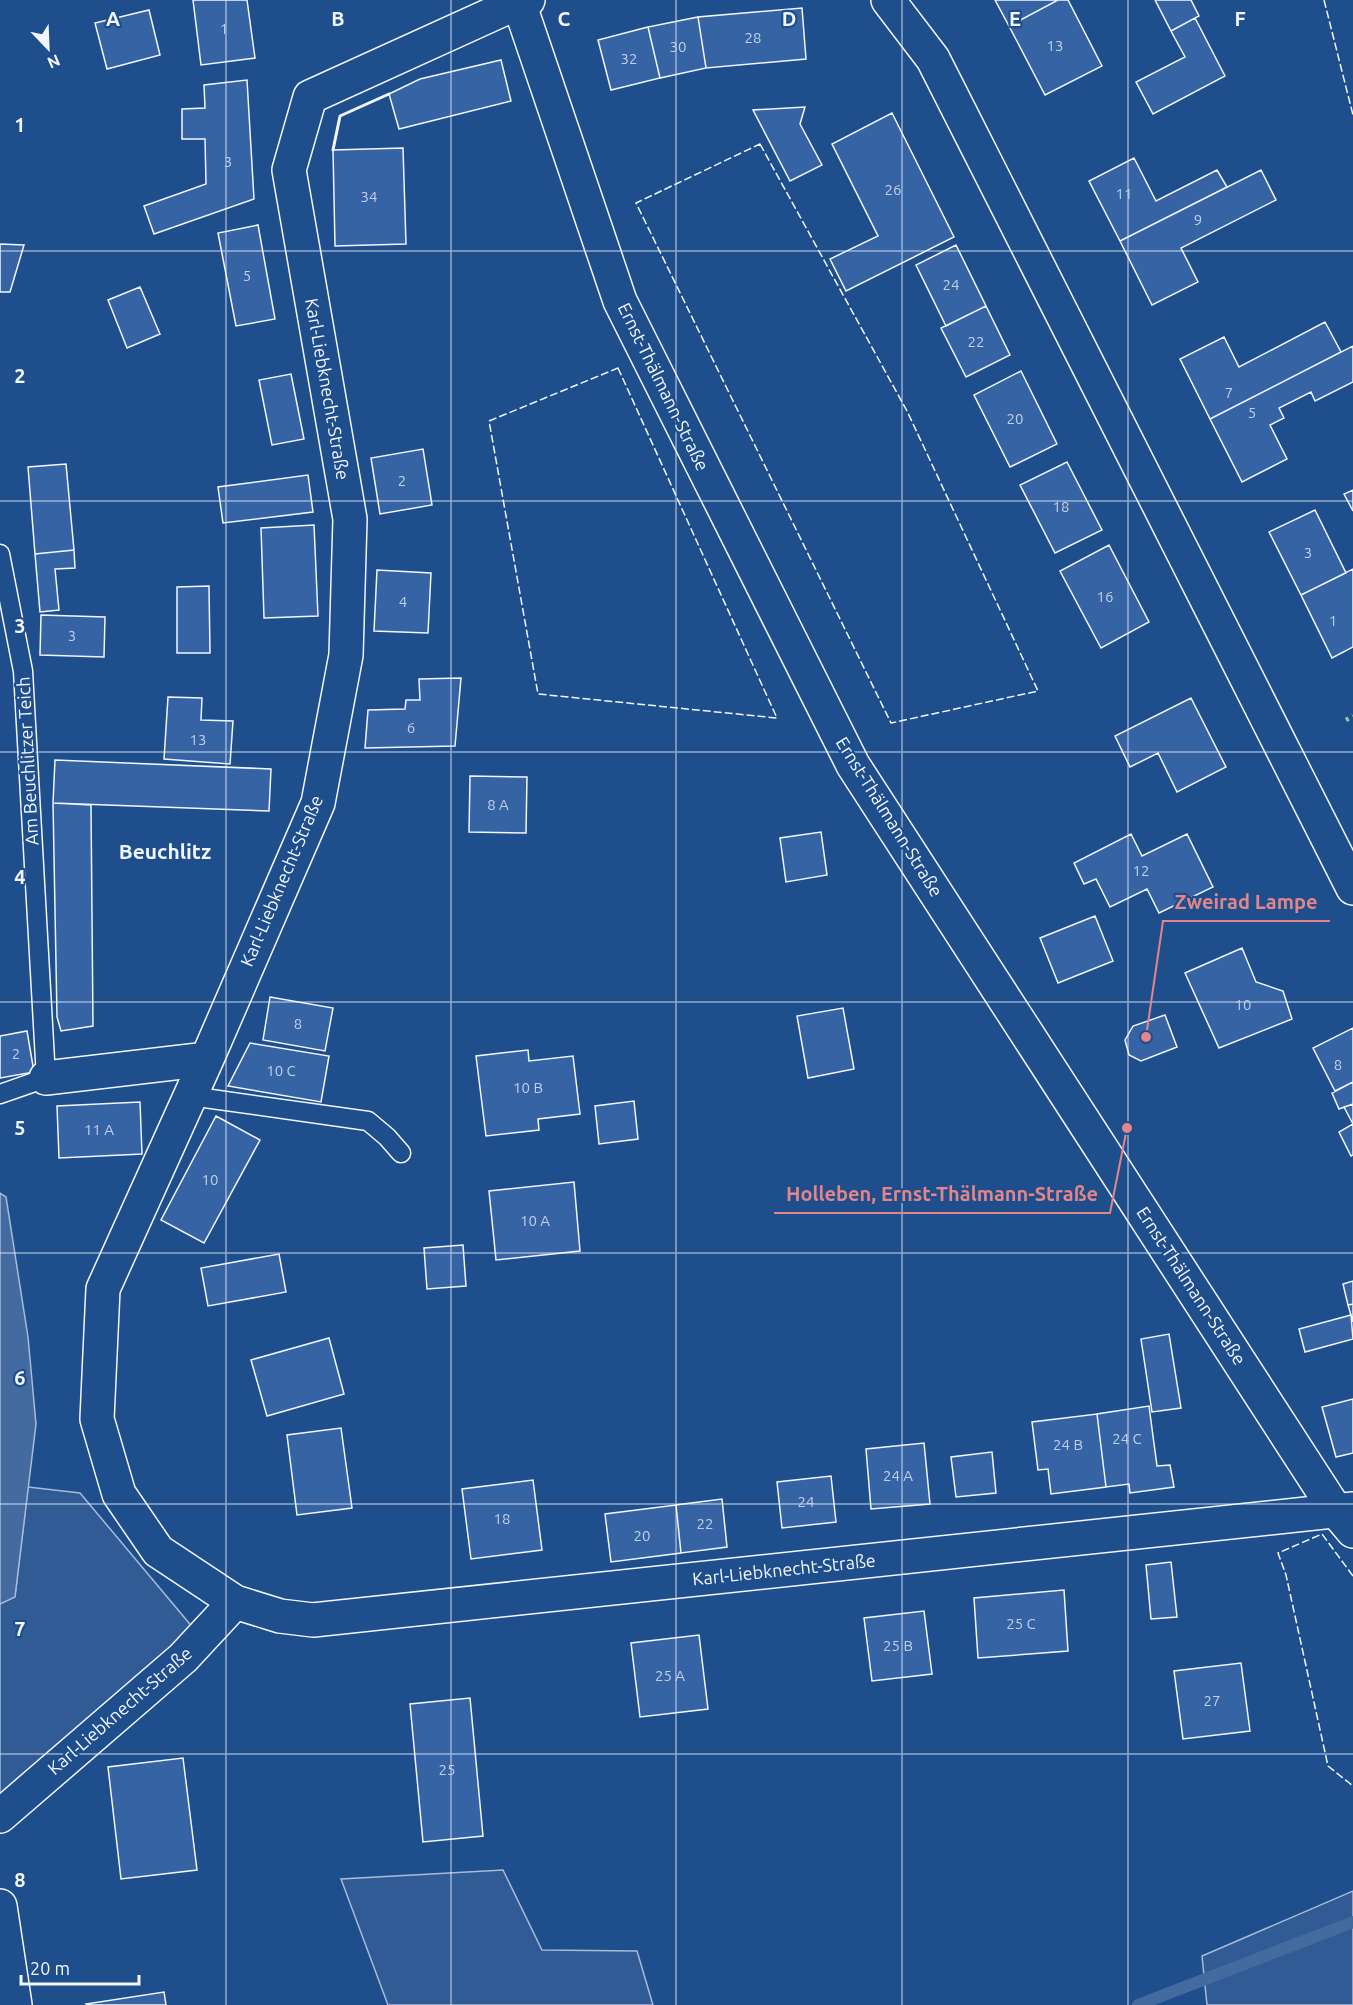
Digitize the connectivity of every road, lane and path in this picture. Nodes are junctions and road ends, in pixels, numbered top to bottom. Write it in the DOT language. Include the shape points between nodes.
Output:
graph roads {
  1 [pos="888,0"];
  2 [pos="522,1"];
  3 [pos="0,554"];
  4 [pos="1353,888"];
  5 [pos="207,1059"];
  6 [pos="46,1078"];
  7 [pos="0,1094"];
  8 [pos="190,1096"];
  9 [pos="401,1153"];
  10 [pos="1347,1517"];
  11 [pos="235,1602"];
  12 [pos="0,1816"];
  13 [pos="1,1913"];
  14 [pos="15,2005"];
  1 -- 4 [label="street" via="933,59"];
  2 -- 5 [label="street, Karl-Liebknecht-Straße" via="310,97 289,170 350,519 346,655 318,803"];
  2 -- 10 [label="street, Ernst-Thälmann-Straße" via="620,301 853,765"];
  3 -- 6 [label="lane, Am Beuchlitzer Teich" via="22,671"];
  5 -- 6 [label="street"];
  5 -- 8 [label="street, Karl-Liebknecht-Straße"];
  6 -- 7 [label="lane"];
  8 -- 9 [label="lane" via="368,1121"];
  8 -- 11 [label="street, Karl-Liebknecht-Straße" via="104,1288 97,1419 119,1494 158,1551"];
  10 -- 11 [label="street, Karl-Liebknecht-Straße" via="313,1620 280,1616"];
  11 -- 12 [label="street, Karl-Liebknecht-Straße" via="183,1658"];
  13 -- 14 [label="street"];
}
